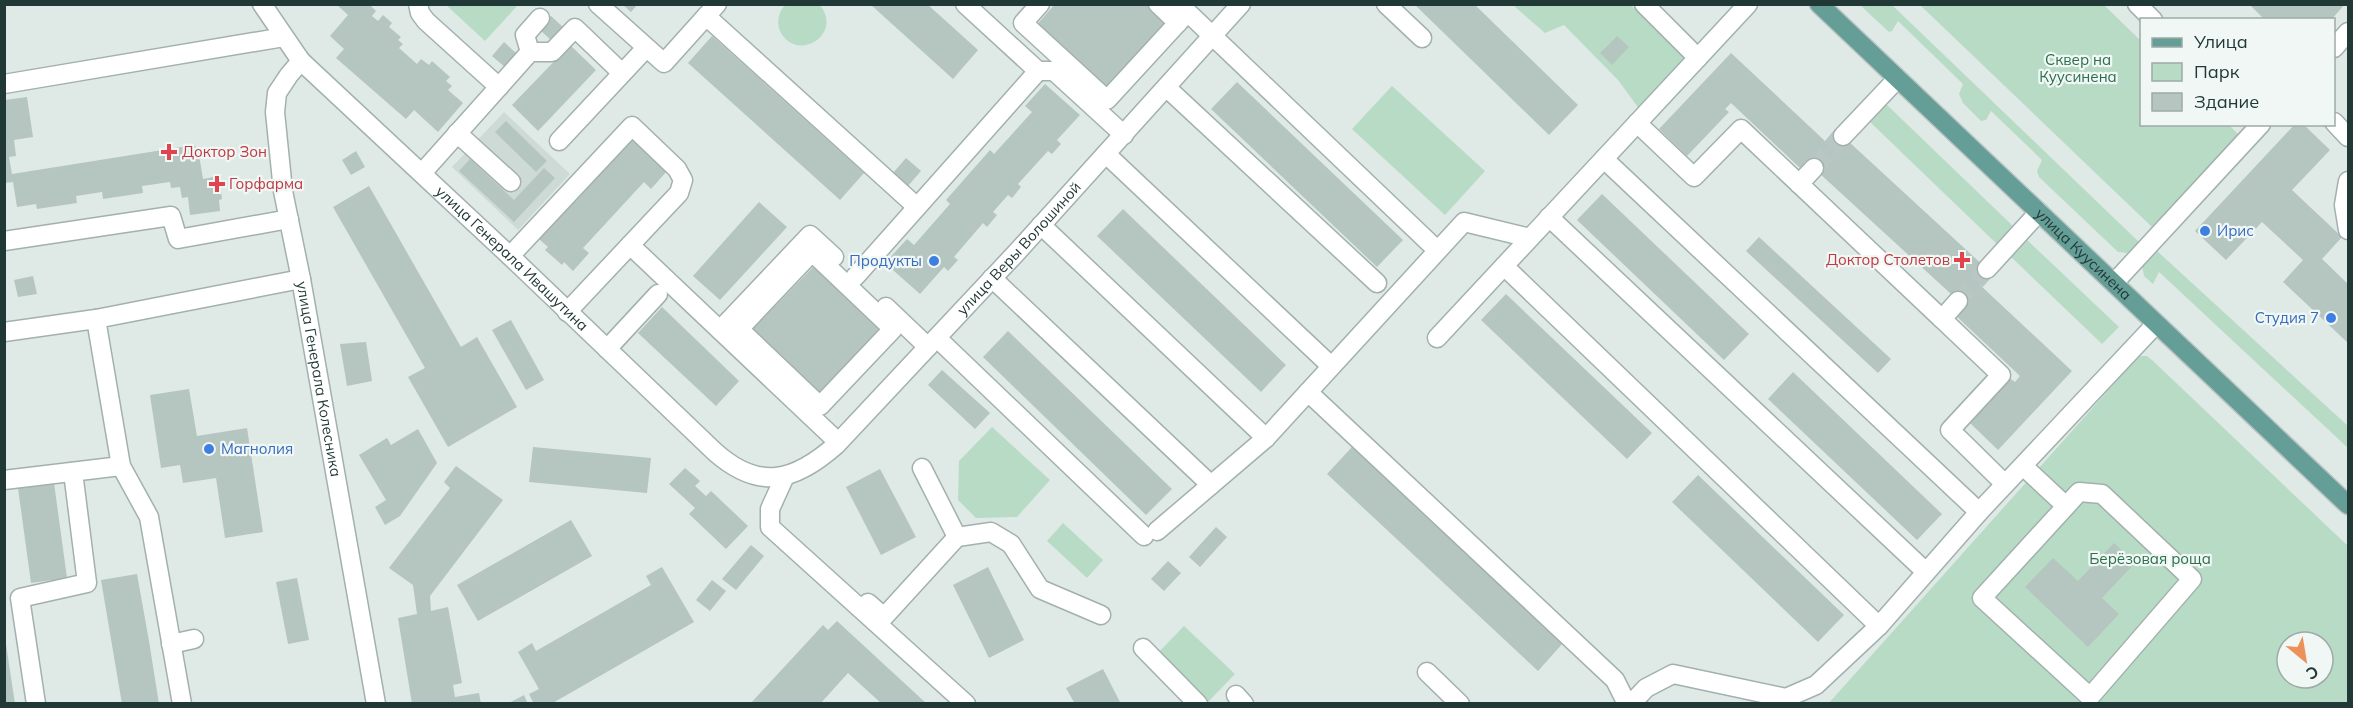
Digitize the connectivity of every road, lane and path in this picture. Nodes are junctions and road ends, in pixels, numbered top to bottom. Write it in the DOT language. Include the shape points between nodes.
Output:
graph roads {
  1 [pos="262,4"];
  2 [pos="418,4"];
  3 [pos="598,4"];
  4 [pos="965,4"];
  5 [pos="1040,4"];
  6 [pos="1158,4"];
  7 [pos="1241,4"];
  8 [pos="1386,4"];
  9 [pos="1644,4"];
  10 [pos="1748,4"];
  11 [pos="1819,4"];
  12 [pos="2137,4"];
  13 [pos="712,10"];
  14 [pos="1181,13"];
  15 [pos="540,18"];
  16 [pos="2151,18"];
  17 [pos="2349,32"];
  18 [pos="1214,36"];
  19 [pos="284,37"];
  20 [pos="1422,38"];
  21 [pos="2335,47"];
  22 [pos="646,48"];
  23 [pos="530,52"];
  24 [pos="1698,58"];
  25 [pos="302,61"];
  26 [pos="1038,71"];
  27 [pos="622,73"];
  28 [pos="1897,79"];
  29 [pos="4,84"];
  30 [pos="499,87"];
  31 [pos="1167,88"];
  32 [pos="1637,123"];
  33 [pos="2335,123"];
  34 [pos="2258,126"];
  35 [pos="457,133"];
  36 [pos="1124,135"];
  37 [pos="1843,136"];
  38 [pos="2349,136"];
  39 [pos="559,141"];
  40 [pos="1106,154"];
  41 [pos="1604,159"];
  42 [pos="1814,168"];
  43 [pos="422,173"];
  44 [pos="2349,181"];
  45 [pos="511,182"];
  46 [pos="1799,183"];
  47 [pos="917,207"];
  48 [pos="2039,212"];
  49 [pos="1549,217"];
  50 [pos="289,219"];
  51 [pos="1041,225"];
  52 [pos="2349,230"];
  53 [pos="1530,238"];
  54 [pos="4,241"];
  55 [pos="630,245"];
  56 [pos="1437,250"];
  57 [pos="510,256"];
  58 [pos="1504,266"];
  59 [pos="1987,269"];
  60 [pos="855,277"];
  61 [pos="992,278"];
  62 [pos="302,279"];
  63 [pos="1377,283"];
  64 [pos="2114,284"];
  65 [pos="658,294"];
  66 [pos="1958,301"];
  67 [pos="567,312"];
  68 [pos="96,319"];
  69 [pos="1942,319"];
  70 [pos="897,324"];
  71 [pos="2156,324"];
  72 [pos="720,330"];
  73 [pos="4,332"];
  74 [pos="1437,338"];
  75 [pos="933,343"];
  76 [pos="607,349"];
  77 [pos="1331,366"];
  78 [pos="1308,392"];
  79 [pos="817,412"];
  80 [pos="1266,438"];
  81 [pos="838,442"];
  82 [pos="121,466"];
  83 [pos="2023,466"];
  84 [pos="922,468"];
  85 [pos="73,472"];
  86 [pos="784,476"];
  87 [pos="4,480"];
  88 [pos="2005,484"];
  89 [pos="1211,485"];
  90 [pos="2349,505"];
  91 [pos="2066,506"];
  92 [pos="1979,512"];
  93 [pos="957,537"];
  94 [pos="785,542"];
  95 [pos="1926,572"];
  96 [pos="1101,615"];
  97 [pos="1879,626"];
  98 [pos="194,639"];
  99 [pos="171,644"];
  100 [pos="1143,648"];
  101 [pos="1427,672"];
  102 [pos="36,704"];
  103 [pos="182,704"];
  104 [pos="376,704"];
  105 [pos="966,704"];
  106 [pos="1198,704"];
  107 [pos="1460,704"];
  108 [pos="1629,704"];
  1 -- 19 [label="street, улица Генерала Ивашутина"];
  2 -- 30 [label="street" via="426,21"];
  3 -- 22 [label="street"];
  4 -- 26 [label="street"];
  5 -- 14 [label="street" via="1023,23 1107,100"];
  6 -- 14 [label="street"];
  7 -- 18 [label="street, улица Веры Волошиной"];
  8 -- 20 [label="street"];
  9 -- 24 [label="street"];
  10 -- 24 [label="street"];
  11 -- 28 [label="main road, улица Куусинена"];
  12 -- 16 [label="street"];
  13 -- 22 [label="street" via="664,63"];
  13 -- 47 [label="street"];
  14 -- 18 [label="street"];
  15 -- 23 [label="street" via="525,35"];
  17 -- 21 [label="street"];
  18 -- 31 [label="street, улица Веры Волошиной"];
  18 -- 56 [label="street"];
  19 -- 25 [label="street, улица Генерала Ивашутина"];
  19 -- 29 [label="street"];
  22 -- 27 [label="street"];
  23 -- 27 [label="street" via="552,52 575,27"];
  23 -- 30 [label="street"];
  24 -- 32 [label="street"];
  25 -- 43 [label="street, улица Генерала Ивашутина"];
  25 -- 50 [label="street, улица Генерала Колесника" via="277,93 275,112"];
  26 -- 36 [label="street" via="1054,71"];
  26 -- 47 [label="street"];
  27 -- 39 [label="street"];
  28 -- 37 [label="street"];
  28 -- 48 [label="main road, улица Куусинена"];
  30 -- 35 [label="street"];
  31 -- 36 [label="street, улица Веры Волошиной"];
  31 -- 63 [label="street"];
  32 -- 41 [label="street"];
  32 -- 46 [label="street" via="1694,177 1741,129"];
  33 -- 38 [label="street"];
  34 -- 64 [label="street"];
  35 -- 43 [label="street"];
  35 -- 45 [label="street"];
  36 -- 40 [label="street, улица Веры Волошиной"];
  40 -- 51 [label="street, улица Веры Волошиной"];
  40 -- 77 [label="street"];
  41 -- 49 [label="street"];
  41 -- 92 [label="street"];
  42 -- 46 [label="street"];
  43 -- 57 [label="street, улица Генерала Ивашутина"];
  44 -- 52 [label="street" via="2344,205"];
  46 -- 69 [label="street"];
  47 -- 60 [label="street"];
  48 -- 59 [label="street"];
  48 -- 64 [label="main road, улица Куусинена"];
  49 -- 53 [label="street"];
  49 -- 95 [label="street"];
  50 -- 54 [label="street" via="178,239 171,216"];
  50 -- 62 [label="street, улица Генерала Колесника"];
  51 -- 61 [label="street, улица Веры Волошиной"];
  51 -- 80 [label="street"];
  53 -- 56 [label="street" via="1464,222"];
  53 -- 58 [label="street"];
  55 -- 57 [label="street" via="679,193 683,180 677,169 632,126"];
  55 -- 67 [label="street"];
  55 -- 72 [label="street"];
  56 -- 77 [label="street"];
  57 -- 67 [label="street, улица Генерала Ивашутина"];
  58 -- 74 [label="street"];
  58 -- 97 [label="street"];
  60 -- 70 [label="street"];
  60 -- 72 [label="street" via="810,235"];
  61 -- 75 [label="street, улица Веры Волошиной"];
  61 -- 89 [label="street"];
  62 -- 68 [label="street"];
  62 -- 104 [label="street, улица Генерала Колесника"];
  64 -- 71 [label="main road, улица Куусинена"];
  65 -- 76 [label="street"];
  66 -- 69 [label="street"];
  67 -- 76 [label="street, улица Генерала Ивашутина"];
  68 -- 73 [label="street"];
  68 -- 82 [label="street"];
  69 -- 88 [label="street" via="2001,375 1950,430"];
  70 -- 75 [label="street"];
  70 -- 79 [label="street"];
  70 -- 79 [label="street" via="812,252 739,329"];
  71 -- 83 [label="street"];
  71 -- 90 [label="main road, улица Куусинена"];
  72 -- 79 [label="street"];
  75 -- 81 [label="street, улица Веры Волошиной"];
  75 -- 89 [label="street" via="1150,533"];
  76 -- 86 [label="street, улица Генерала Ивашутина" via="731,466 748,475"];
  77 -- 78 [label="street"];
  78 -- 80 [label="street"];
  78 -- 108 [label="street" via="1615,680"];
  79 -- 81 [label="street"];
  80 -- 89 [label="street"];
  81 -- 86 [label="street, улица Веры Волошиной" via="816,460"];
  82 -- 85 [label="street"];
  82 -- 99 [label="street" via="150,517"];
  83 -- 88 [label="street"];
  83 -- 91 [label="street"];
  84 -- 93 [label="street"];
  85 -- 87 [label="street"];
  85 -- 102 [label="street" via="87,583 20,598"];
  86 -- 94 [label="street" via="770,509 770,527"];
  88 -- 92 [label="street"];
  91 -- 91 [label="street" via="1982,598 2090,697 2192,579 2102,494 2079,492"];
  92 -- 95 [label="street"];
  93 -- 94 [label="street" via="884,617 800,543"];
  93 -- 96 [label="street" via="991,531 1011,544 1040,589"];
  94 -- 105 [label="street"];
  95 -- 97 [label="street"];
  97 -- 108 [label="street" via="1816,685 1786,698 1673,674 1646,688"];
  98 -- 99 [label="street"];
  99 -- 103 [label="street"];
  100 -- 106 [label="street"];
  101 -- 107 [label="street"];
}
